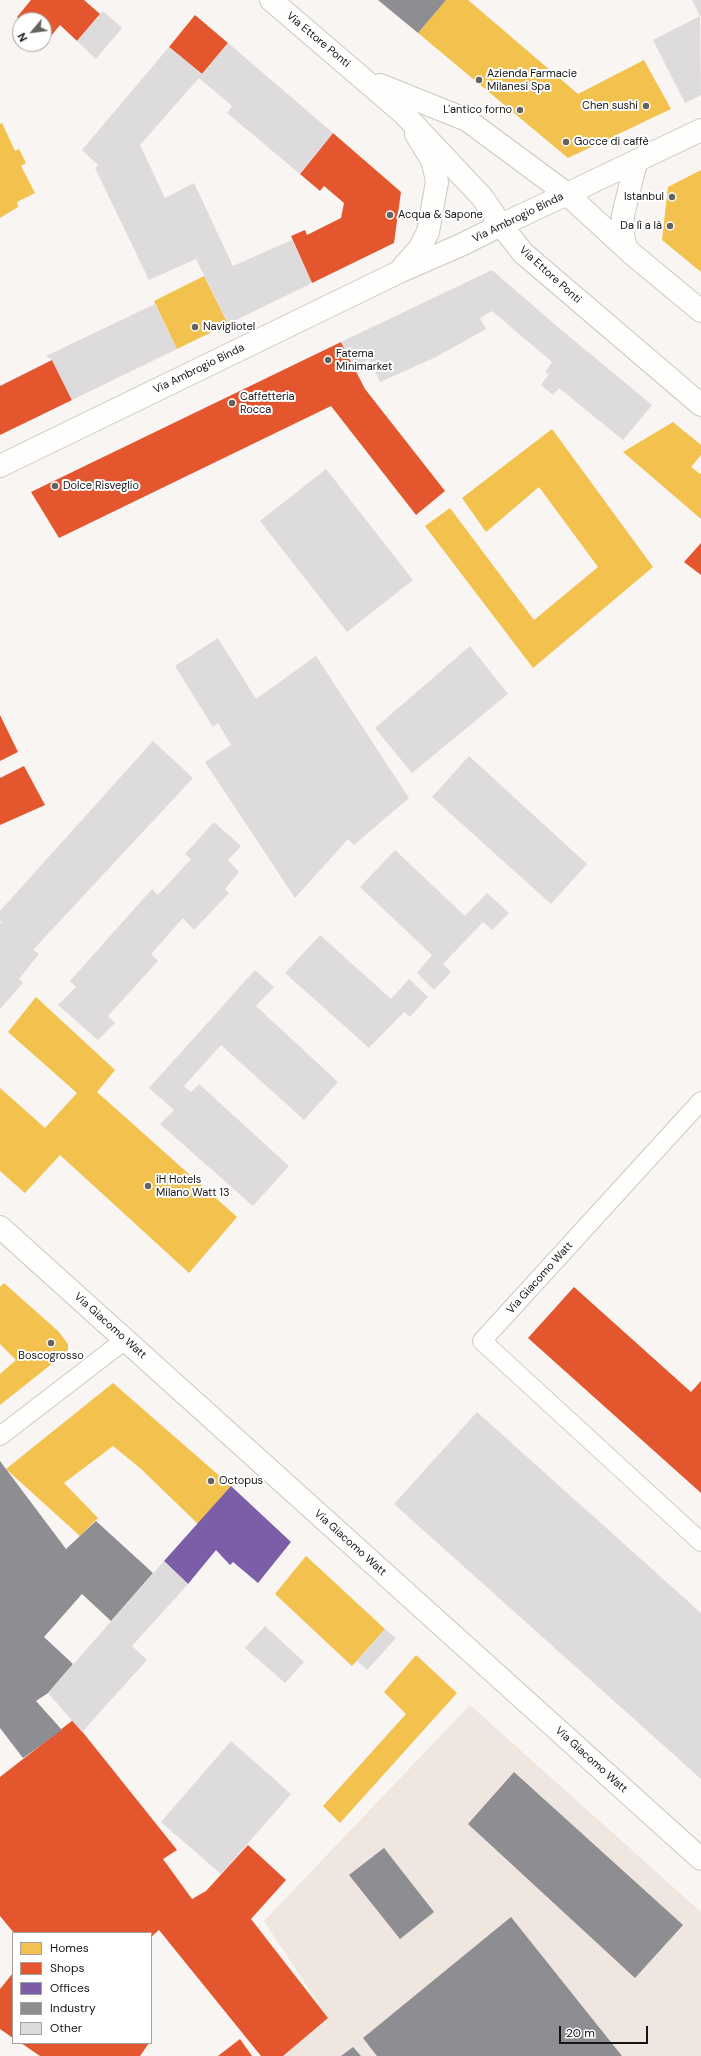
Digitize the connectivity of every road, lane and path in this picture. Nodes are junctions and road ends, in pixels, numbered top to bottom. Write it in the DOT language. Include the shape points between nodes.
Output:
graph roads {
  1 [pos="272,0"];
  2 [pos="364,79"];
  3 [pos="404,114"];
  4 [pos="701,130"];
  5 [pos="636,162"];
  6 [pos="567,194"];
  7 [pos="501,225"];
  8 [pos="626,248"];
  9 [pos="399,272"];
  10 [pos="701,311"];
  11 [pos="701,405"];
  12 [pos="0,466"];
  13 [pos="701,1101"];
  14 [pos="0,1227"];
  15 [pos="125,1340"];
  16 [pos="0,1436"];
  17 [pos="701,1542"];
  18 [pos="701,1859"];
  1 -- 2 [label="street, Via Ettore Ponti"];
  2 -- 3 [label="street, Via Ettore Ponti"];
  2 -- 6 [label="street, Via Ettore Ponti" via="467,120"];
  3 -- 7 [label="street, Via Ettore Ponti" via="482,197"];
  3 -- 9 [label="street, Via Ambrogio Binda" via="433,162 437,182 428,232 419,249"];
  4 -- 5 [label="street, Via Ambrogio Binda"];
  5 -- 6 [label="street, Via Ambrogio Binda"];
  5 -- 8 [label="street" via="622,222"];
  6 -- 7 [label="street, Via Ambrogio Binda"];
  6 -- 8 [label="street, Via Ettore Ponti"];
  7 -- 9 [label="street, Via Ambrogio Binda"];
  7 -- 11 [label="street, Via Ettore Ponti" via="523,253"];
  8 -- 10 [label="street, Via Ettore Ponti"];
  9 -- 12 [label="street, Via Ambrogio Binda"];
  13 -- 17 [label="lane, Via Giacomo Watt" via="482,1341"];
  14 -- 15 [label="street, Via Giacomo Watt"];
  15 -- 16 [label="lane"];
  15 -- 18 [label="street, Via Giacomo Watt"];
}
